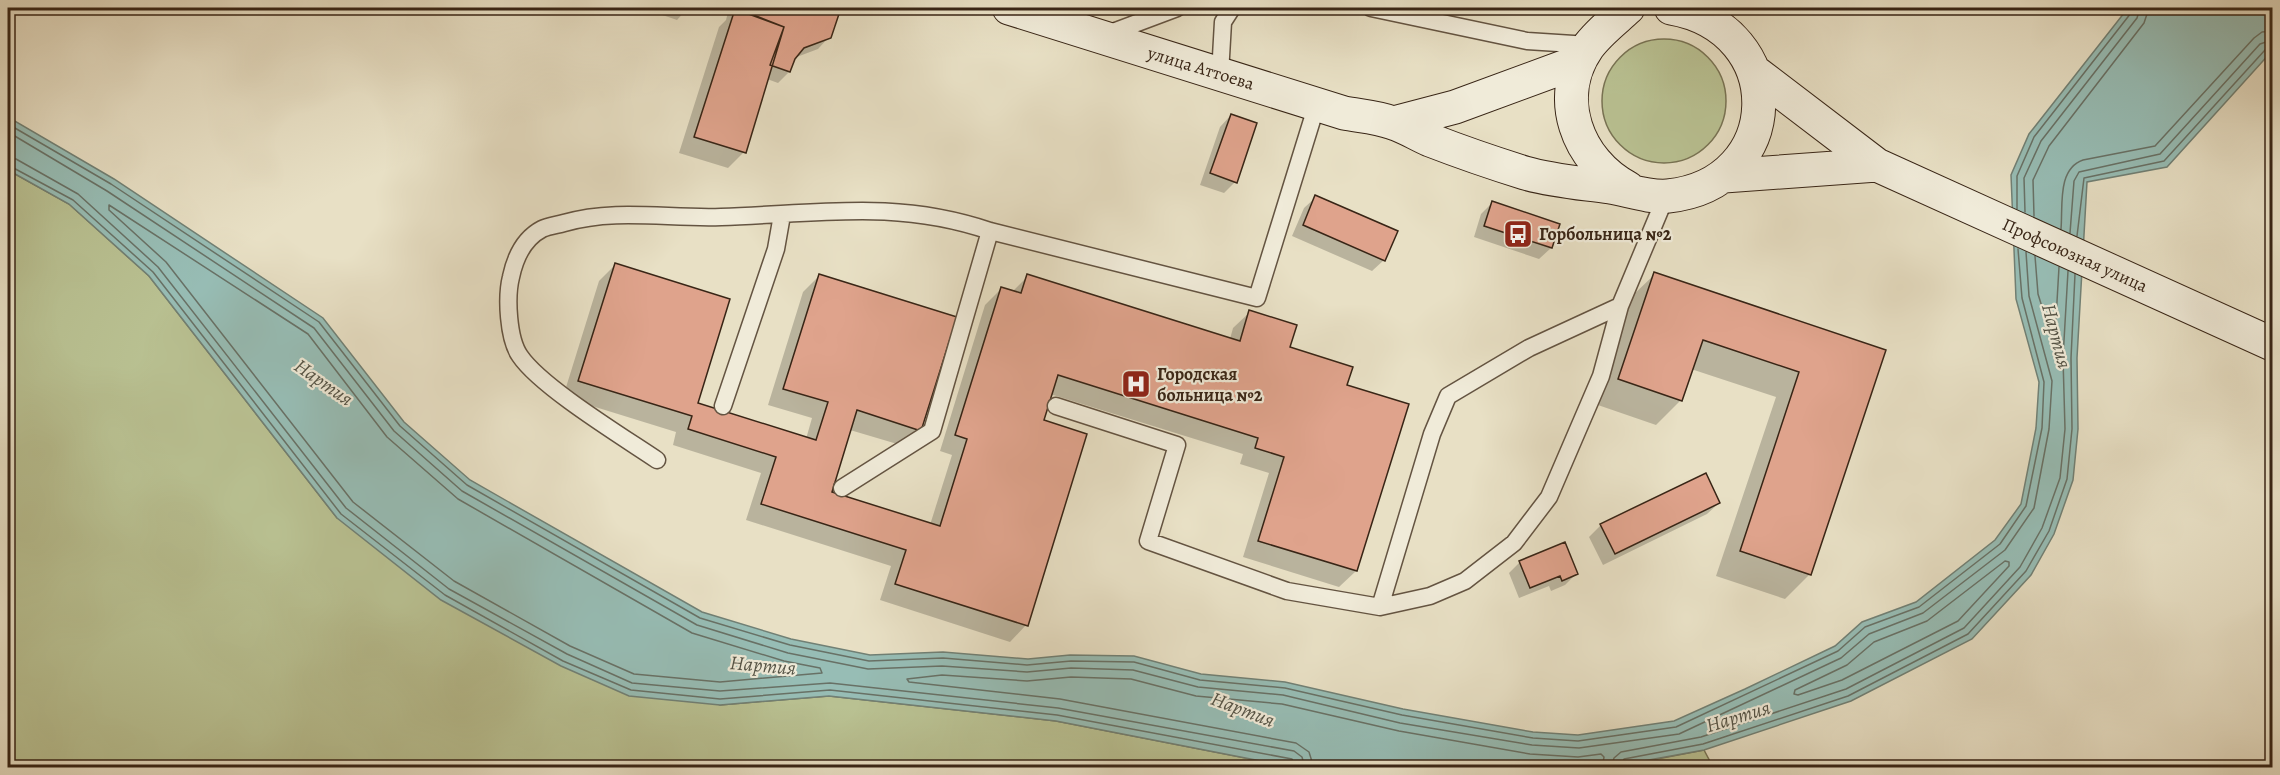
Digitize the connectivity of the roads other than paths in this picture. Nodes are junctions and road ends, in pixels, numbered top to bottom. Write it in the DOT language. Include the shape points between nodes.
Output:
graph roads {
  1 [pos="1009,8"];
  2 [pos="1177,8"];
  3 [pos="1232,8"];
  4 [pos="1371,8"];
  5 [pos="1660,8"];
  6 [pos="1671,8"];
  7 [pos="1738,8"];
  8 [pos="1602,34"];
  9 [pos="1100,37"];
  10 [pos="1749,59"];
  11 [pos="1220,74"];
  12 [pos="1317,104"];
  13 [pos="1394,123"];
  14 [pos="1877,165"];
  15 [pos="1724,176"];
  16 [pos="1634,191"];
  17 [pos="1666,196"];
  18 [pos="782,215"];
  19 [pos="990,231"];
  20 [pos="1620,306"];
  21 [pos="2272,344"];
  22 [pos="723,406"];
  23 [pos="1056,406"];
  24 [pos="657,460"];
  25 [pos="842,488"];
  26 [pos="1380,607"];
  1 -- 9 [label="street, улица Аттоева"];
  2 -- 9 [label="lane"];
  3 -- 11 [label="lane" via="1223,22"];
  4 -- 8 [label="lane" via="1527,41"];
  5 -- 8 [label="street" via="1637,11"];
  6 -- 10 [label="street, Профсоюзная улица" via="1696,12 1722,26"];
  7 -- 10 [label="street"];
  8 -- 13 [label="street" via="1455,107"];
  8 -- 16 [label="street" via="1572,86 1572,112 1578,138 1592,161 1611,179"];
  9 -- 11 [label="street, улица Аттоева"];
  10 -- 14 [label="street, Профсоюзная улица"];
  10 -- 15 [label="street" via="1760,100 1756,129 1744,154"];
  11 -- 12 [label="street, улица Аттоева"];
  12 -- 13 [label="street, улица Аттоева"];
  12 -- 19 [label="lane" via="1257,298"];
  13 -- 16 [label="street" via="1442,145 1528,174"];
  14 -- 15 [label="street"];
  14 -- 21 [label="street, Профсоюзная улица"];
  15 -- 17 [label="street" via="1697,191"];
  16 -- 17 [label="street"];
  17 -- 20 [label="lane"];
  18 -- 19 [label="lane" via="867,209 904,211 957,219"];
  18 -- 22 [label="lane" via="776,249"];
  18 -- 24 [label="lane" via="686,219 612,213 542,229 526,241 515,259 507,311 519,356 547,382"];
  19 -- 25 [label="lane" via="932,431"];
  20 -- 26 [label="lane" via="1601,376 1549,497 1514,543 1465,581 1430,596"];
  20 -- 26 [label="lane" via="1529,348 1448,396 1432,434"];
  23 -- 26 [label="lane" via="1177,445 1148,542 1287,591"];
}
